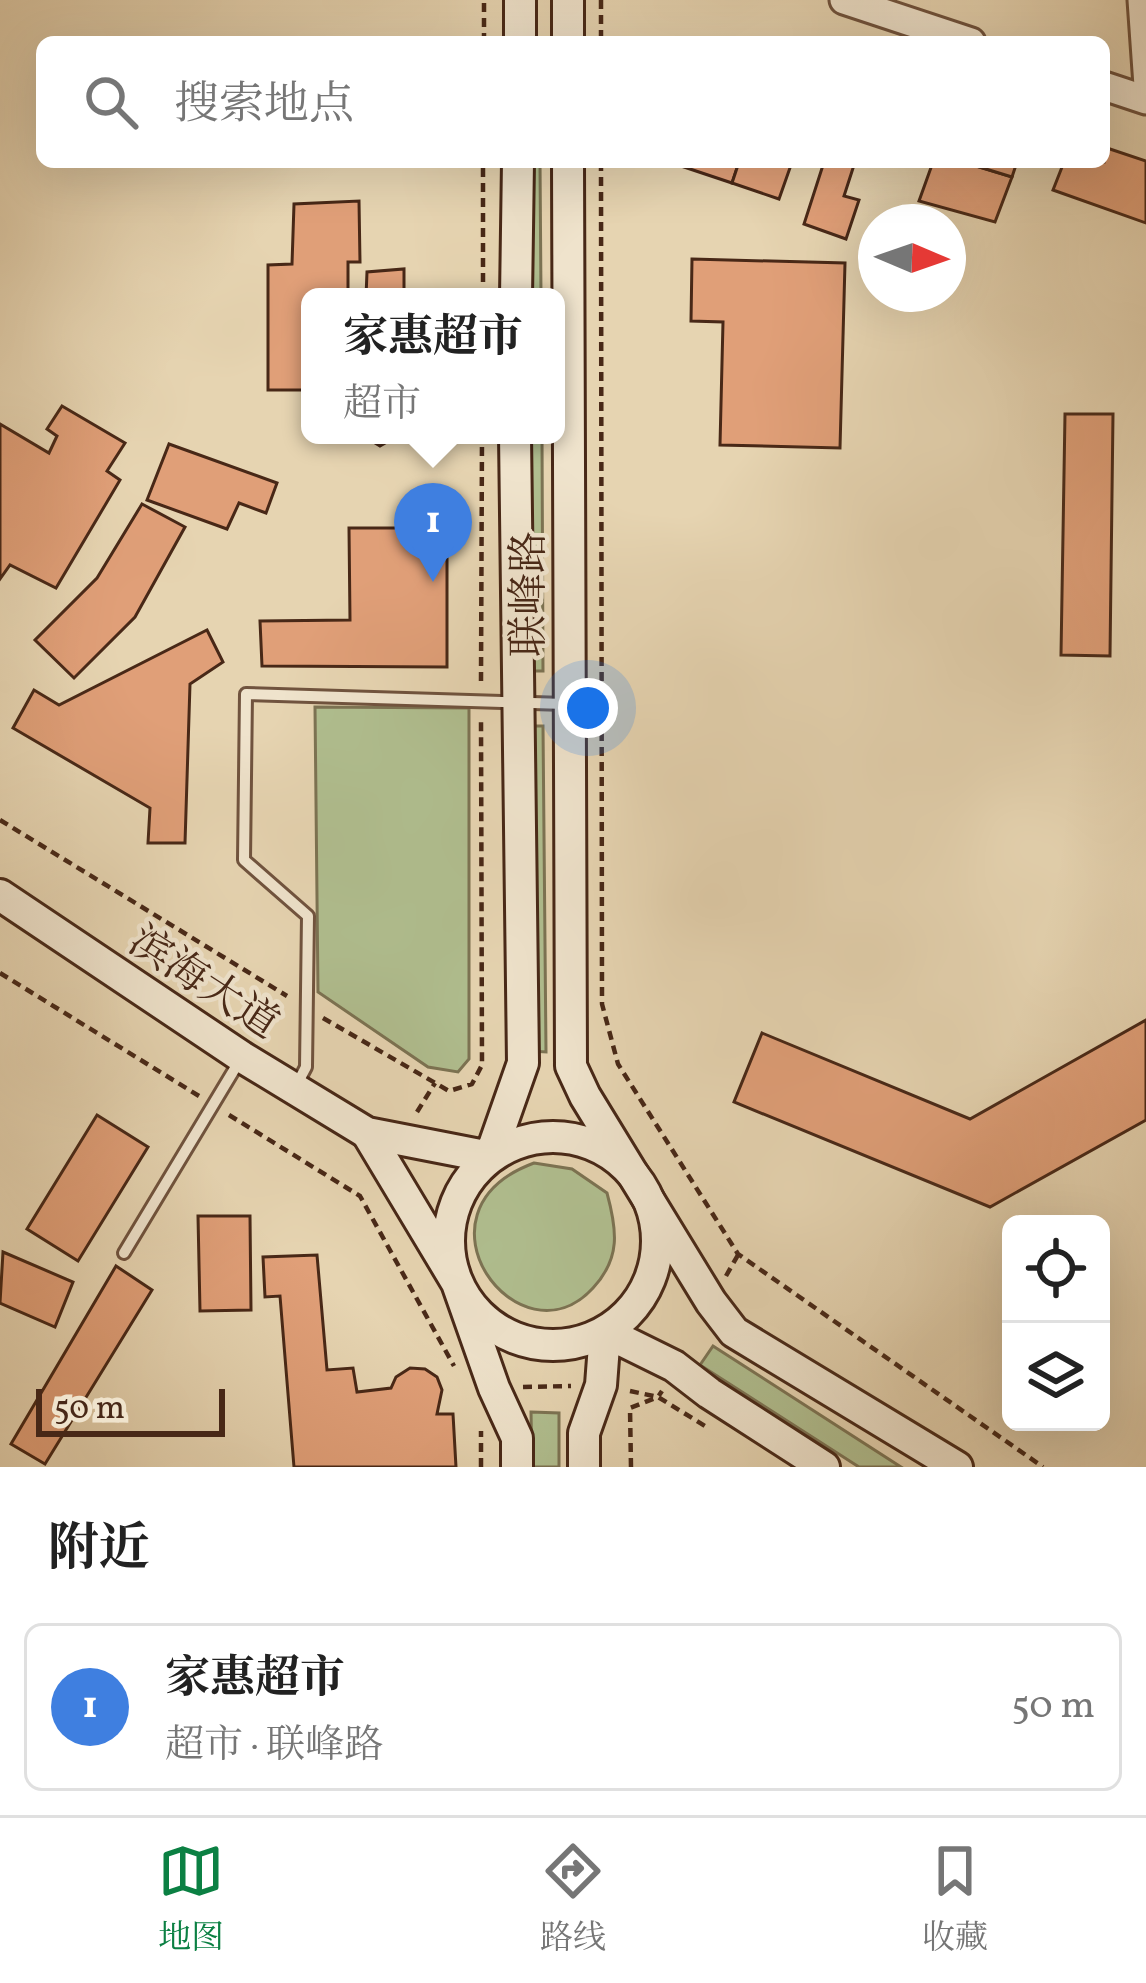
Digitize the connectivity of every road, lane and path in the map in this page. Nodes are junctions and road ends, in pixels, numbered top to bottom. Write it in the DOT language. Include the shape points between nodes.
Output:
graph roads {
  1 [pos="484,0"];
  2 [pos="520,0"];
  3 [pos="568,0"];
  4 [pos="601,0"];
  5 [pos="844,0"];
  6 [pos="1139,0"];
  7 [pos="484,36"];
  8 [pos="520,36"];
  9 [pos="568,36"];
  10 [pos="601,36"];
  11 [pos="952,36"];
  12 [pos="1110,88"];
  13 [pos="1146,100"];
  14 [pos="483,168"];
  15 [pos="518,168"];
  16 [pos="568,168"];
  17 [pos="601,168"];
  18 [pos="483,288"];
  19 [pos="516,288"];
  20 [pos="482,444"];
  21 [pos="515,444"];
  22 [pos="481,700"];
  23 [pos="516,701"];
  24 [pos="569,704"];
  25 [pos="0,820"];
  26 [pos="0,895"];
  27 [pos="0,973"];
  28 [pos="307,1008"];
  29 [pos="242,1057"];
  30 [pos="294,1089"];
  31 [pos="213,1104"];
  32 [pos="367,1133"];
  33 [pos="490,1156"];
  34 [pos="639,1181"];
  35 [pos="124,1253"];
  36 [pos="457,1283"];
  37 [pos="605,1332"];
  38 [pos="601,1385"];
  39 [pos="658,1397"];
  40 [pos="488,1401"];
  41 [pos="715,1432"];
  42 [pos="517,1452"];
  43 [pos="481,1467"];
  44 [pos="584,1467"];
  45 [pos="631,1467"];
  46 [pos="824,1467"];
  47 [pos="957,1467"];
  48 [pos="1043,1467"];
  1 -- 7 [label="path"];
  2 -- 8 [label="main road"];
  3 -- 9 [label="main road"];
  4 -- 10 [label="path"];
  5 -- 11 [label="street"];
  6 -- 13 [label="street"];
  12 -- 13 [label="street"];
  14 -- 18 [label="path"];
  15 -- 19 [label="main road"];
  16 -- 24 [label="main road, 联峰路"];
  17 -- 48 [label="path" via="602,1004 617,1064 738,1253"];
  20 -- 22 [label="path"];
  21 -- 23 [label="main road, 联峰路"];
  22 -- 23 [label="lane"];
  22 -- 28 [label="path" via="482,1065 472,1084 449,1091"];
  22 -- 28 [label="lane" via="245,694 244,860 308,916"];
  23 -- 24 [label="lane"];
  23 -- 33 [label="main road, 联峰路" via="523,1063"];
  24 -- 34 [label="main road, 联峰路" via="572,1066"];
  25 -- 28 [label="path"];
  26 -- 29 [label="main road, 滨海大道"];
  27 -- 31 [label="path"];
  28 -- 30 [label="lane" via="306,1067"];
  29 -- 30 [label="main road, 滨海大道"];
  29 -- 31 [label="lane"];
  30 -- 32 [label="main road, 滨海大道"];
  31 -- 35 [label="lane"];
  31 -- 40 [label="path" via="360,1196 463,1382"];
  32 -- 33 [label="main road"];
  32 -- 36 [label="main road"];
  33 -- 34 [label="main road" via="519,1141 569,1138 616,1156"];
  33 -- 36 [label="main road" via="452,1214 448,1249"];
  34 -- 37 [label="main road" via="657,1246 650,1280"];
  34 -- 47 [label="main road" via="734,1332"];
  36 -- 37 [label="main road" via="504,1334 572,1344"];
  36 -- 40 [label="main road"];
  37 -- 38 [label="main road"];
  37 -- 46 [label="main road" via="674,1366"];
  38 -- 39 [label="path"];
  38 -- 40 [label="path"];
  38 -- 44 [label="main road" via="584,1433"];
  39 -- 41 [label="path"];
  39 -- 45 [label="path" via="630,1408"];
  40 -- 42 [label="main road"];
  40 -- 43 [label="path"];
}
